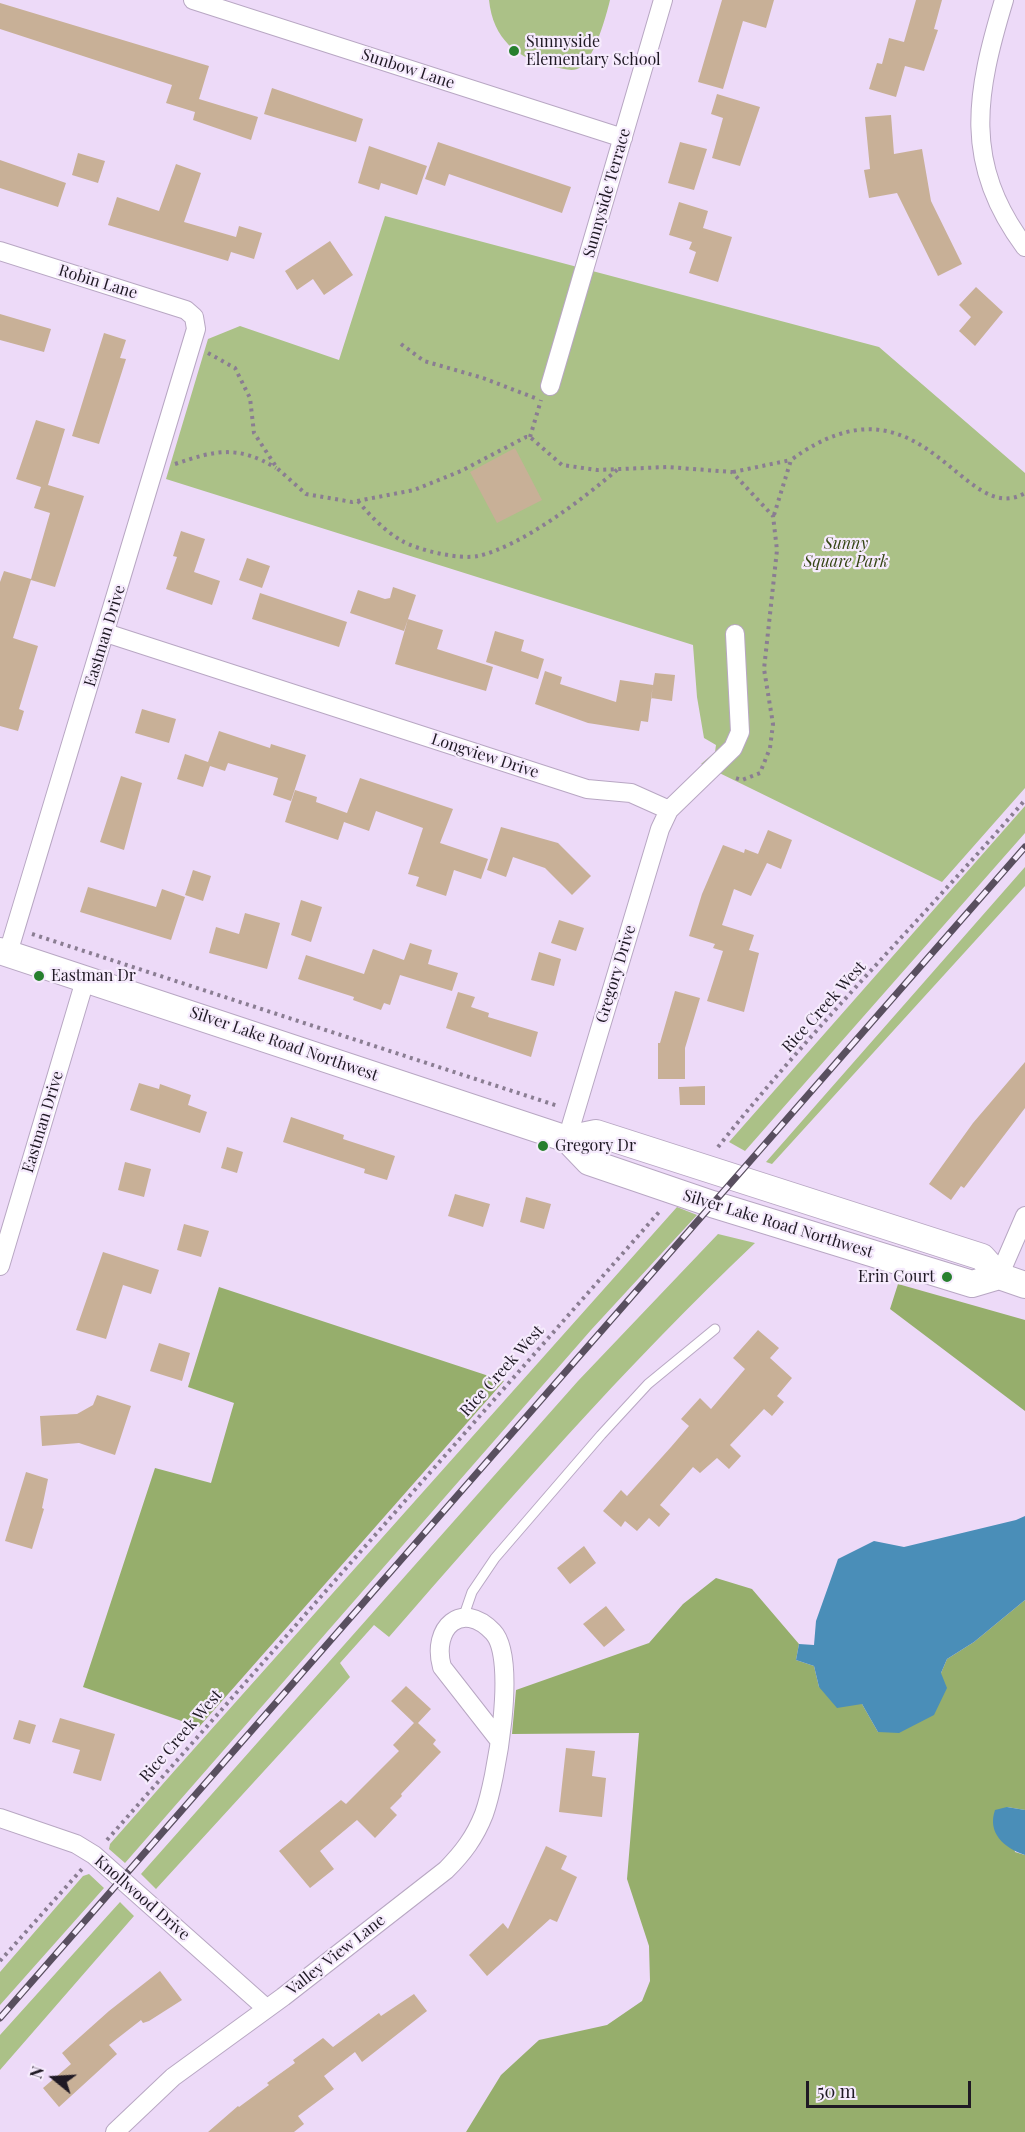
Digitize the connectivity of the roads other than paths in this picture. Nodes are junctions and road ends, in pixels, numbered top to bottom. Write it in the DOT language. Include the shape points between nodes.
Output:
graph roads {
  1 [pos="193,0"];
  2 [pos="663,0"];
  3 [pos="1004,0"];
  4 [pos="623,138"];
  5 [pos="1025,247"];
  6 [pos="0,251"];
  7 [pos="194,317"];
  8 [pos="546,393"];
  9 [pos="106,633"];
  10 [pos="735,634"];
  11 [pos="669,810"];
  12 [pos="4,952"];
  13 [pos="86,977"];
  14 [pos="567,1139"];
  15 [pos="1025,1216"];
  16 [pos="0,1266"];
  17 [pos="999,1276"];
  18 [pos="1025,1285"];
  19 [pos="715,1329"];
  20 [pos="463,1618"];
  21 [pos="499,1740"];
  22 [pos="0,1818"];
  23 [pos="266,2008"];
  24 [pos="115,2132"];
  1 -- 4 [label="street, Sunbow Lane"];
  2 -- 4 [label="street, Sunnyside Terrace"];
  3 -- 5 [label="street" via="979,103 981,141 988,176 1003,216"];
  4 -- 8 [label="street, Sunnyside Terrace"];
  6 -- 7 [label="street, Robin Lane" via="186,310"];
  7 -- 9 [label="street, Eastman Drive" via="196,328"];
  9 -- 11 [label="street, Longview Drive" via="586,789 631,793"];
  9 -- 12 [label="street, Eastman Drive" via="16,929"];
  10 -- 11 [label="street" via="740,732 733,748"];
  11 -- 14 [label="street, Gregory Drive"];
  12 -- 13 [label="main road, Silver Lake Road Northwest"];
  13 -- 14 [label="main road, Silver Lake Road Northwest"];
  13 -- 16 [label="street, Eastman Drive"];
  14 -- 17 [label="main road, Silver Lake Road Northwest" via="596,1133 982,1257"];
  14 -- 17 [label="main road, Silver Lake Road Northwest" via="589,1162 679,1193 972,1284"];
  15 -- 17 [label="street"];
  17 -- 18 [label="main road, Silver Lake Road Northwest"];
  19 -- 20 [label="lane" via="648,1384 601,1435 495,1558 472,1592"];
  20 -- 21 [label="street, Valley View Lane" via="495,1633 503,1651 506,1687"];
  20 -- 21 [label="street" via="447,1624 440,1640 442,1667"];
  21 -- 23 [label="street, Valley View Lane" via="487,1804 464,1852"];
  22 -- 23 [label="street, Knollwood Drive" via="76,1844 94,1855"];
  23 -- 24 [label="street, Valley View Lane" via="173,2077"];
}
